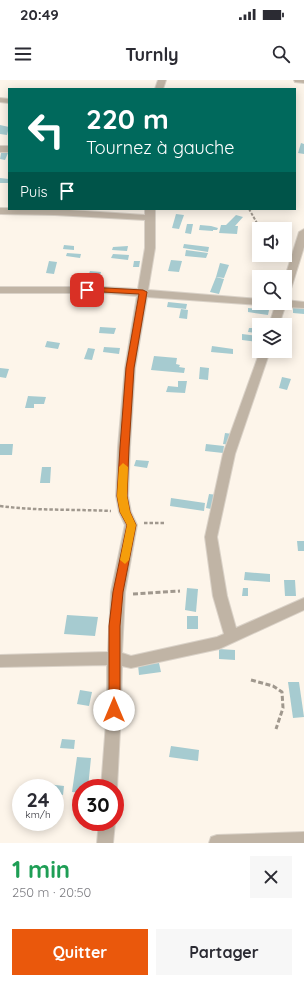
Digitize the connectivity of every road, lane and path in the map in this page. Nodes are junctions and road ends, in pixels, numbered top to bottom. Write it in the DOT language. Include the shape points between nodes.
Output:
graph roads {
  1 [pos="298,80"];
  2 [pos="304,81"];
  3 [pos="250,210"];
  4 [pos="0,211"];
  5 [pos="150,214"];
  6 [pos="256,222"];
  7 [pos="304,232"];
  8 [pos="292,270"];
  9 [pos="0,290"];
  10 [pos="143,292"];
  11 [pos="252,301"];
  12 [pos="292,304"];
  13 [pos="304,305"];
  14 [pos="263,358"];
  15 [pos="0,506"];
  16 [pos="125,512"];
  17 [pos="166,523"];
  18 [pos="131,525"];
  19 [pos="180,591"];
  20 [pos="118,592"];
  21 [pos="304,604"];
  22 [pos="232,636"];
  23 [pos="115,658"];
  24 [pos="0,660"];
  25 [pos="251,680"];
  26 [pos="276,729"];
  27 [pos="110,779"];
  28 [pos="106,831"];
  29 [pos="304,840"];
  30 [pos="105,843"];
  31 [pos="217,843"];
  1 -- 2 [label="street"];
  3 -- 6 [label="path"];
  4 -- 5 [label="street"];
  5 -- 10 [label="street" via="150,248"];
  7 -- 8 [label="street"];
  9 -- 10 [label="street"];
  10 -- 11 [label="street"];
  10 -- 16 [label="street" via="130,368 122,496"];
  12 -- 13 [label="street"];
  14 -- 22 [label="street" via="229,454 211,537 220,596"];
  15 -- 16 [label="path" via="30,510 45,508"];
  16 -- 18 [label="street"];
  17 -- 18 [label="path"];
  18 -- 20 [label="street"];
  19 -- 20 [label="path" via="144,596"];
  20 -- 23 [label="street"];
  21 -- 22 [label="street"];
  22 -- 23 [label="street" via="218,643 131,662"];
  23 -- 24 [label="street"];
  23 -- 27 [label="street"];
  25 -- 26 [label="path" via="273,686 282,692 283,708"];
  28 -- 30 [label="street"];
  29 -- 31 [label="street"];
}
